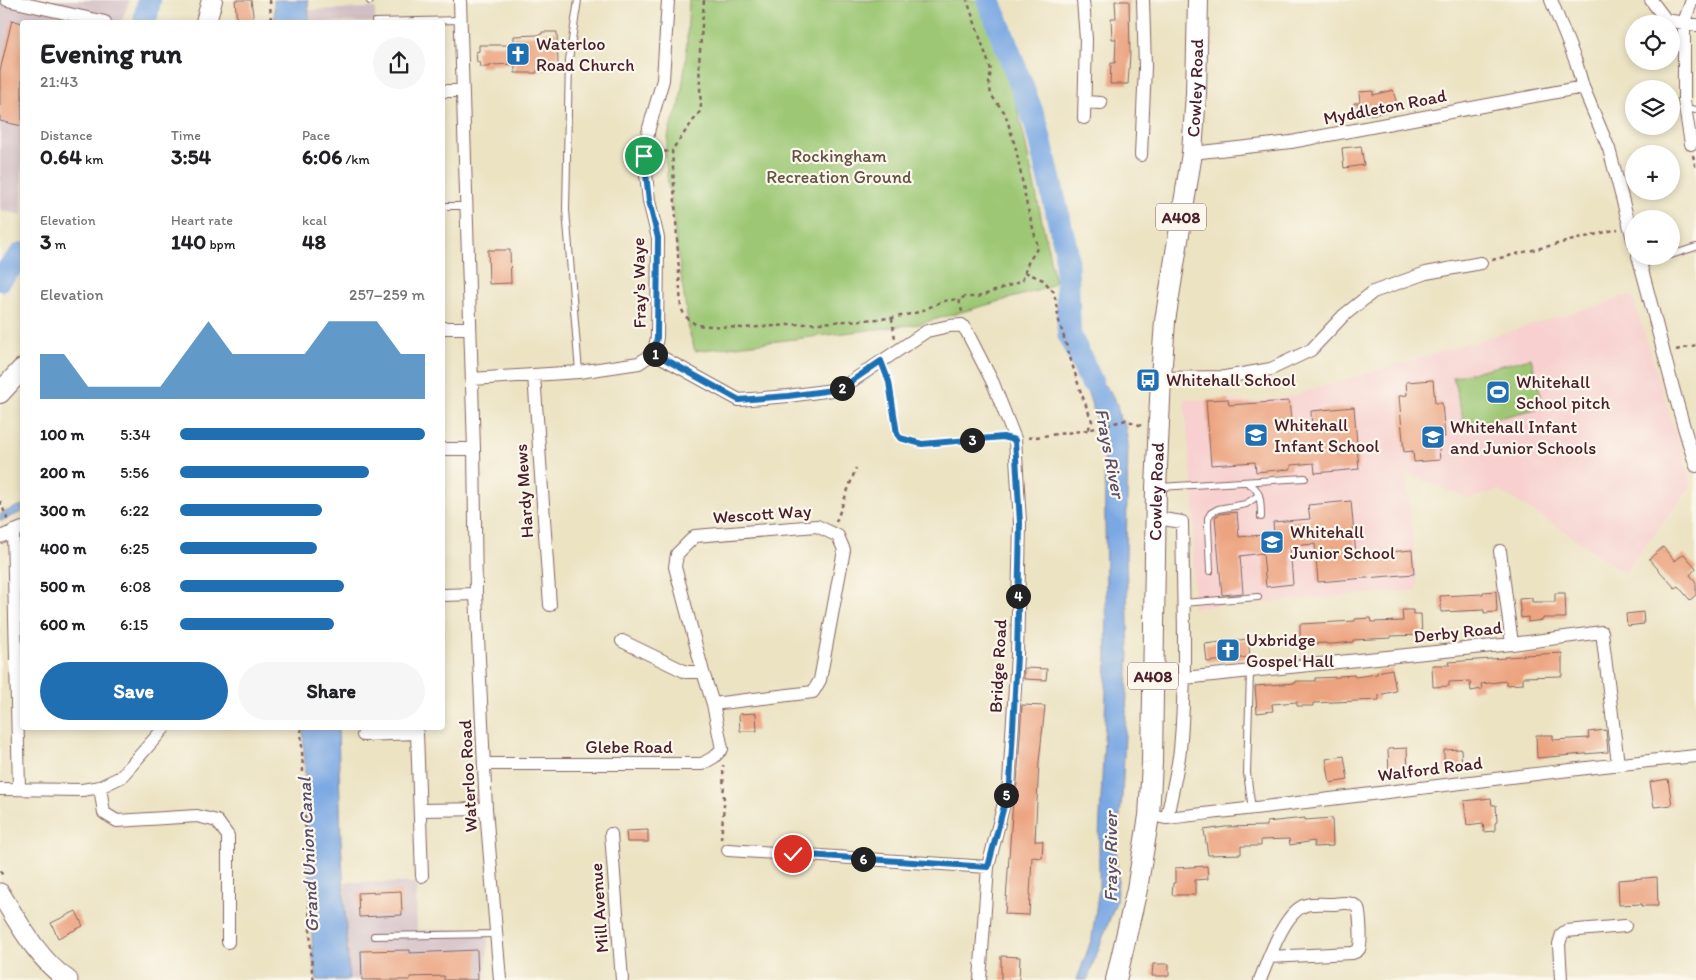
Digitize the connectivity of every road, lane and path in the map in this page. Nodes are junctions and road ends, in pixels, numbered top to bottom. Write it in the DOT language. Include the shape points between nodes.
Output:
graph roads {
  1 [pos="7,0"];
  2 [pos="212,0"];
  3 [pos="270,0"];
  4 [pos="460,0"];
  5 [pos="578,0"];
  6 [pos="668,0"];
  7 [pos="704,0"];
  8 [pos="967,0"];
  9 [pos="1083,0"];
  10 [pos="1143,0"];
  11 [pos="1198,0"];
  12 [pos="1550,0"];
  13 [pos="1651,0"];
  14 [pos="1692,0"];
  15 [pos="96,20"];
  16 [pos="207,20"];
  17 [pos="271,20"];
  18 [pos="445,20"];
  19 [pos="461,20"];
  20 [pos="1690,24"];
  21 [pos="1583,87"];
  22 [pos="445,91"];
  23 [pos="463,91"];
  24 [pos="1085,102"];
  25 [pos="1101,103"];
  26 [pos="1691,109"];
  27 [pos="1084,118"];
  28 [pos="1694,144"];
  29 [pos="1192,153"];
  30 [pos="1142,155"];
  31 [pos="445,206"];
  32 [pos="466,206"];
  33 [pos="1625,210"];
  34 [pos="1605,232"];
  35 [pos="1696,247"];
  36 [pos="1680,252"];
  37 [pos="1480,263"];
  38 [pos="1640,265"];
  39 [pos="1025,272"];
  40 [pos="959,299"];
  41 [pos="892,318"];
  42 [pos="445,328"];
  43 [pos="469,328"];
  44 [pos="967,332"];
  45 [pos="1673,343"];
  46 [pos="1696,345"];
  47 [pos="896,352"];
  48 [pos="654,353"];
  49 [pos="881,361"];
  50 [pos="20,371"];
  51 [pos="579,372"];
  52 [pos="534,375"];
  53 [pos="1161,378"];
  54 [pos="472,379"];
  55 [pos="0,393"];
  56 [pos="1126,420"];
  57 [pos="1088,430"];
  58 [pos="1015,440"];
  59 [pos="445,449"];
  60 [pos="474,449"];
  61 [pos="1696,464"];
  62 [pos="856,468"];
  63 [pos="1305,478"];
  64 [pos="1246,482"];
  65 [pos="1156,488"];
  66 [pos="1259,495"];
  67 [pos="0,501"];
  68 [pos="1261,517"];
  69 [pos="1156,518"];
  70 [pos="15,527"];
  71 [pos="832,533"];
  72 [pos="0,537"];
  73 [pos="1500,551"];
  74 [pos="1210,571"];
  75 [pos="445,594"];
  76 [pos="476,594"];
  77 [pos="1258,597"];
  78 [pos="1184,603"];
  79 [pos="550,605"];
  80 [pos="622,641"];
  81 [pos="1512,644"];
  82 [pos="703,672"];
  83 [pos="1250,672"];
  84 [pos="1184,678"];
  85 [pos="713,704"];
  86 [pos="162,730"];
  87 [pos="301,730"];
  88 [pos="363,735"];
  89 [pos="722,749"];
  90 [pos="1696,756"];
  91 [pos="485,764"];
  92 [pos="1618,764"];
  93 [pos="100,788"];
  94 [pos="0,789"];
  95 [pos="19,789"];
  96 [pos="486,809"];
  97 [pos="1252,809"];
  98 [pos="420,810"];
  99 [pos="1158,817"];
  100 [pos="611,834"];
  101 [pos="720,834"];
  102 [pos="728,850"];
  103 [pos="988,867"];
  104 [pos="422,876"];
  105 [pos="0,893"];
  106 [pos="1625,926"];
  107 [pos="496,934"];
  108 [pos="374,936"];
  109 [pos="228,942"];
  110 [pos="1270,957"];
  111 [pos="64,979"];
  112 [pos="314,980"];
  113 [pos="500,980"];
  114 [pos="622,980"];
  115 [pos="980,980"];
  116 [pos="1116,980"];
  117 [pos="1260,980"];
  118 [pos="1561,980"];
  1 -- 15 [label="street"];
  2 -- 16 [label="main road"];
  3 -- 17 [label="path"];
  4 -- 19 [label="street, Waterloo Road"];
  5 -- 51 [label="lane" via="569,60 566,210"];
  6 -- 48 [label="street, Fray's Waye" via="663,80 644,156 649,201 658,238"];
  7 -- 41 [label="path" via="699,63 701,110 672,150 685,316 696,325 744,328"];
  8 -- 39 [label="path" via="991,70 991,95 1005,113 1011,131 1038,247"];
  9 -- 24 [label="street"];
  10 -- 30 [label="street" via="1146,67"];
  11 -- 29 [label="main road, Cowley Road / A408"];
  12 -- 21 [label="street"];
  13 -- 20 [label="street" via="1666,20"];
  14 -- 20 [label="street"];
  18 -- 19 [label="lane"];
  19 -- 23 [label="street, Waterloo Road"];
  20 -- 26 [label="street" via="1684,71"];
  21 -- 29 [label="street, Myddleton Road" via="1291,142"];
  21 -- 33 [label="street" via="1609,149"];
  22 -- 23 [label="street"];
  23 -- 32 [label="street, Waterloo Road"];
  24 -- 25 [label="street"];
  24 -- 27 [label="street"];
  26 -- 28 [label="street"];
  29 -- 53 [label="main road, Cowley Road / A408" via="1165,321"];
  31 -- 32 [label="lane"];
  32 -- 43 [label="street, Waterloo Road"];
  34 -- 37 [label="path"];
  35 -- 36 [label="lane"];
  37 -- 53 [label="street" via="1426,273 1373,292 1343,316 1311,350 1271,369 1225,376"];
  38 -- 61 [label="street" via="1681,421"];
  39 -- 40 [label="path" via="1022,281 978,297"];
  39 -- 57 [label="path" via="1043,280 1054,292 1059,321 1092,421"];
  40 -- 41 [label="path"];
  40 -- 44 [label="path"];
  41 -- 47 [label="path"];
  42 -- 43 [label="street"];
  43 -- 54 [label="street, Waterloo Road"];
  44 -- 47 [label="street" via="962,325 928,331"];
  44 -- 58 [label="street, Bridge Road" via="993,383"];
  45 -- 46 [label="path" via="1675,350"];
  47 -- 49 [label="street"];
  48 -- 49 [label="street" via="739,400 840,389"];
  48 -- 51 [label="street, Fray's Waye" via="638,363"];
  49 -- 58 [label="path" via="889,382 900,438 922,444 1003,437"];
  50 -- 55 [label="main road"];
  51 -- 52 [label="street, Fray's Waye"];
  52 -- 54 [label="street, Fray's Waye"];
  52 -- 79 [label="street, Hardy Mews"];
  53 -- 65 [label="main road, Cowley Road / A408"];
  54 -- 60 [label="street, Waterloo Road"];
  56 -- 57 [label="path"];
  57 -- 58 [label="path"];
  58 -- 103 [label="street, Bridge Road" via="1020,523 1010,783"];
  59 -- 60 [label="street"];
  60 -- 76 [label="street, Waterloo Road"];
  62 -- 71 [label="path"];
  63 -- 64 [label="lane"];
  64 -- 65 [label="lane"];
  64 -- 66 [label="lane" via="1257,489"];
  65 -- 69 [label="main road, Cowley Road / A408"];
  66 -- 68 [label="lane"];
  66 -- 74 [label="lane" via="1246,504 1211,513 1208,518"];
  67 -- 70 [label="path"];
  69 -- 78 [label="street" via="1182,522"];
  69 -- 99 [label="main road, Cowley Road / A408" via="1152,763"];
  70 -- 72 [label="street"];
  70 -- 95 [label="street"];
  71 -- 82 [label="street, Wescott Way" via="817,526 695,536 678,554 675,567"];
  71 -- 85 [label="street, Wescott Way" via="838,536 844,550 820,680 813,692"];
  73 -- 81 [label="street"];
  75 -- 76 [label="street"];
  76 -- 91 [label="street, Waterloo Road"];
  77 -- 78 [label="lane"];
  78 -- 84 [label="street"];
  80 -- 82 [label="street" via="686,672"];
  81 -- 83 [label="street, Derby Road"];
  81 -- 92 [label="street, Derby Road" via="1602,632"];
  82 -- 85 [label="street, Wescott Way"];
  83 -- 84 [label="street, Derby Road"];
  83 -- 97 [label="lane" via="1247,774"];
  84 -- 99 [label="street" via="1180,752"];
  85 -- 89 [label="street"];
  86 -- 93 [label="street" via="121,777"];
  87 -- 112 [label="path"];
  88 -- 98 [label="street" via="417,733"];
  89 -- 91 [label="street, Glebe Road" via="702,764"];
  89 -- 101 [label="path" via="724,805"];
  90 -- 92 [label="street, Walford Road"];
  91 -- 96 [label="street, Waterloo Road"];
  92 -- 97 [label="street, Walford Road"];
  93 -- 95 [label="street"];
  93 -- 109 [label="street" via="104,813 117,821 197,816 217,821 228,836"];
  94 -- 95 [label="street"];
  96 -- 98 [label="street"];
  96 -- 107 [label="street, Waterloo Road"];
  97 -- 99 [label="street, Walford Road"];
  98 -- 104 [label="street"];
  99 -- 116 [label="main road, Cowley Road / A408"];
  100 -- 114 [label="street, Mill Avenue"];
  102 -- 103 [label="street"];
  103 -- 115 [label="street, Bridge Road"];
  105 -- 111 [label="street" via="22,928"];
  106 -- 118 [label="street" via="1562,934 1559,944"];
  107 -- 108 [label="lane"];
  107 -- 113 [label="street, Waterloo Road"];
  110 -- 110 [label="street" via="1284,926 1304,906 1351,903 1358,908 1360,941 1356,952"];
  110 -- 117 [label="street"];
}
